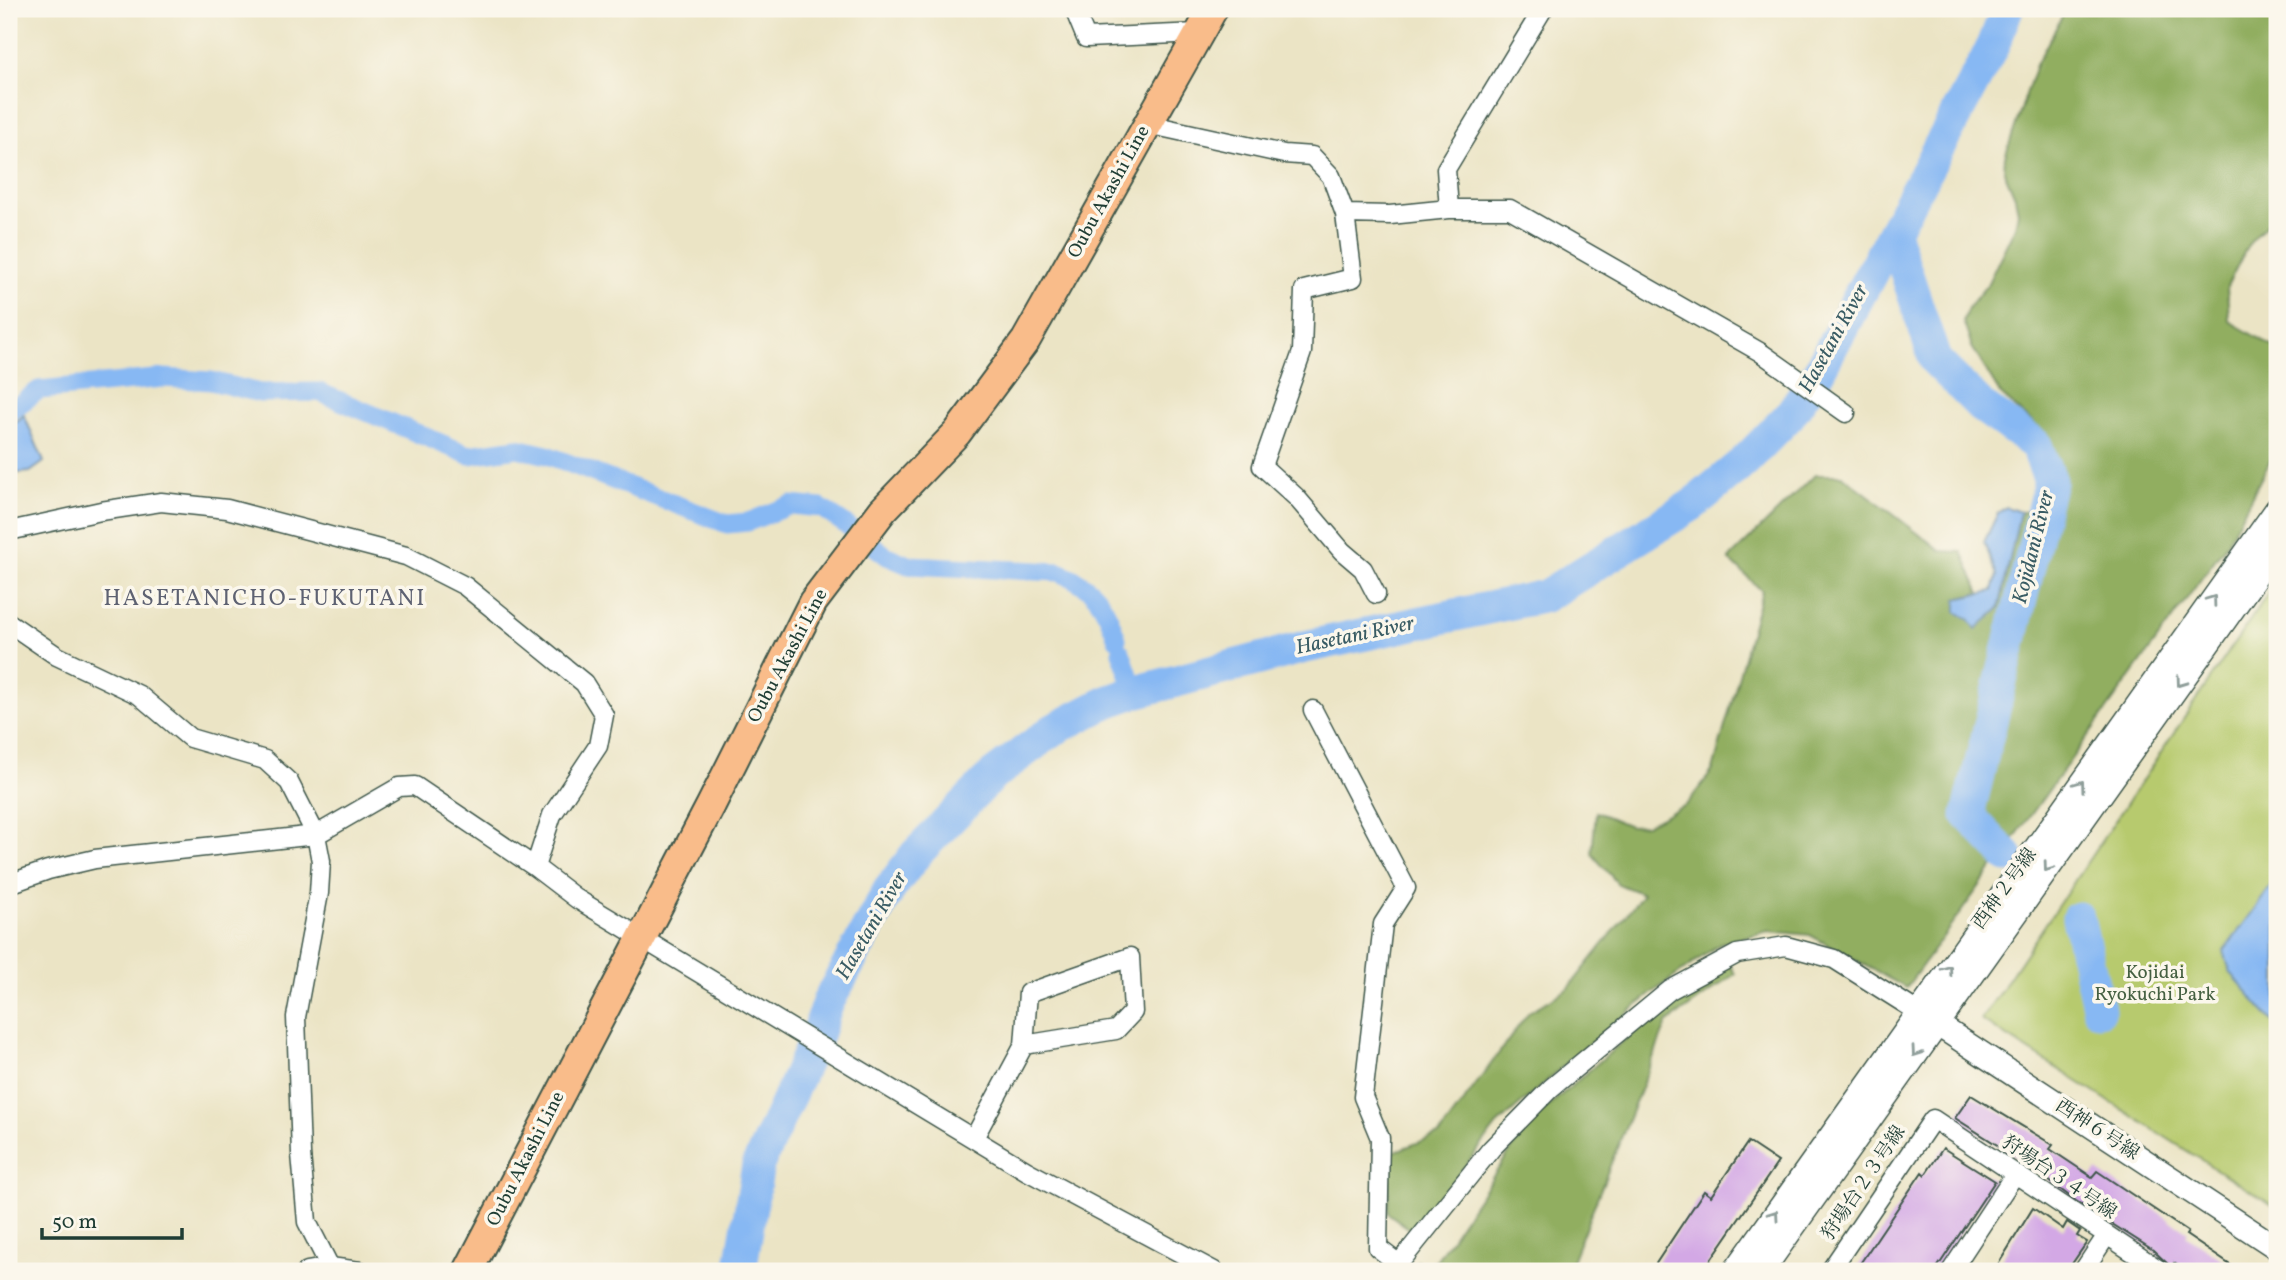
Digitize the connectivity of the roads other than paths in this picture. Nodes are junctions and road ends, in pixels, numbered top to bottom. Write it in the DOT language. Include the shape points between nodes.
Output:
graph roads {
  1 [pos="1074,9"];
  2 [pos="1213,9"];
  3 [pos="1543,9"];
  4 [pos="1198,33"];
  5 [pos="1147,124"];
  6 [pos="1449,209"];
  7 [pos="1345,214"];
  8 [pos="1846,414"];
  9 [pos="2277,509"];
  10 [pos="9,531"];
  11 [pos="2277,547"];
  12 [pos="1377,594"];
  13 [pos="9,623"];
  14 [pos="1313,710"];
  15 [pos="316,835"];
  16 [pos="535,867"];
  17 [pos="9,884"];
  18 [pos="641,938"];
  19 [pos="1927,1018"];
  20 [pos="1024,1045"];
  21 [pos="1933,1119"];
  22 [pos="974,1138"];
  23 [pos="2015,1174"];
  24 [pos="2107,1235"];
  25 [pos="2277,1248"];
  26 [pos="330,1267"];
  27 [pos="1396,1268"];
  28 [pos="307,1271"];
  29 [pos="360,1271"];
  30 [pos="468,1271"];
  31 [pos="1214,1271"];
  32 [pos="1735,1271"];
  33 [pos="1762,1271"];
  34 [pos="1830,1271"];
  35 [pos="1951,1271"];
  36 [pos="2083,1271"];
  37 [pos="2161,1271"];
  1 -- 4 [label="street" via="1086,38"];
  2 -- 4 [label="main road, Oubu Akashi Line"];
  3 -- 6 [label="street" via="1446,169"];
  4 -- 5 [label="main road, Oubu Akashi Line"];
  5 -- 7 [label="street" via="1312,156 1331,176"];
  5 -- 18 [label="main road, Oubu Akashi Line" via="1026,340 957,433 883,510 813,602"];
  6 -- 7 [label="street"];
  6 -- 8 [label="street" via="1510,209 1760,352"];
  7 -- 12 [label="street" via="1353,278 1304,290 1302,352 1262,466 1363,569"];
  19 -- 9 [label="street, 西神２号線, one-way"];
  10 -- 16 [label="street" via="161,502 227,509 406,556 466,586 584,683 604,715 598,746 552,815"];
  11 -- 19 [label="street, 西神２号線, one-way"];
  13 -- 15 [label="street" via="57,656 139,695 190,737 265,760 289,782"];
  14 -- 27 [label="street" via="1406,888 1382,924 1363,1097 1380,1138 1378,1248"];
  15 -- 16 [label="street" via="399,787 415,786"];
  15 -- 17 [label="street" via="95,859"];
  15 -- 26 [label="street" via="320,893 296,1017 300,1154 307,1222"];
  16 -- 18 [label="street"];
  18 -- 22 [label="street"];
  18 -- 30 [label="main road, Oubu Akashi Line"];
  19 -- 25 [label="street, 西神６号線"];
  19 -- 27 [label="street" via="1834,959 1786,946 1737,954 1670,990 1551,1088 1491,1149"];
  32 -- 19 [label="street, 西神２号線, one-way"];
  19 -- 33 [label="street, 西神２号線, one-way"];
  20 -- 20 [label="street" via="1028,993 1130,957 1133,1012 1116,1030"];
  20 -- 22 [label="street"];
  21 -- 23 [label="street, 狩場台３４号線"];
  21 -- 34 [label="street, 狩場台２３号線"];
  22 -- 31 [label="street"];
  23 -- 24 [label="street, 狩場台３４号線"];
  23 -- 35 [label="street"];
  24 -- 36 [label="street"];
  24 -- 37 [label="street, 狩場台３４号線"];
  26 -- 28 [label="street"];
  26 -- 29 [label="street"];
}
